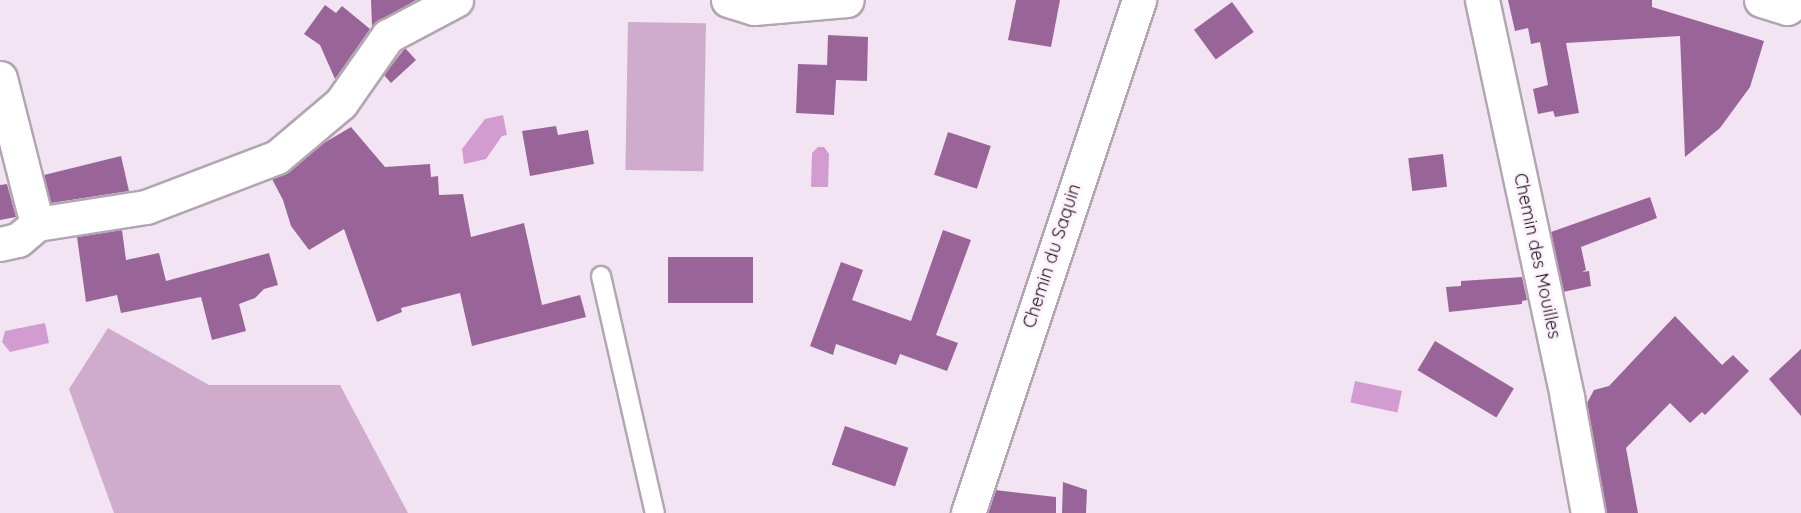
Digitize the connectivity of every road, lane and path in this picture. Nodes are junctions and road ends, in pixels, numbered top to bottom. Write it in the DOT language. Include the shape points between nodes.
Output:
graph roads {
  1 [pos="456,0"];
  2 [pos="728,0"];
  3 [pos="847,0"];
  4 [pos="1139,0"];
  5 [pos="1482,0"];
  6 [pos="1761,0"];
  7 [pos="1799,0"];
  8 [pos="0,78"];
  9 [pos="37,224"];
  10 [pos="0,244"];
  11 [pos="601,276"];
  12 [pos="655,513"];
  13 [pos="968,513"];
  14 [pos="1588,513"];
  1 -- 9 [label="street" via="388,36 342,103 277,157 146,207"];
  2 -- 3 [label="street" via="754,8"];
  4 -- 13 [label="street, Chemin du Saquin"];
  5 -- 14 [label="street, Chemin des Mouilles"];
  6 -- 7 [label="street" via="1787,8"];
  8 -- 9 [label="street"];
  9 -- 10 [label="street" via="18,240"];
  11 -- 12 [label="lane"];
}
